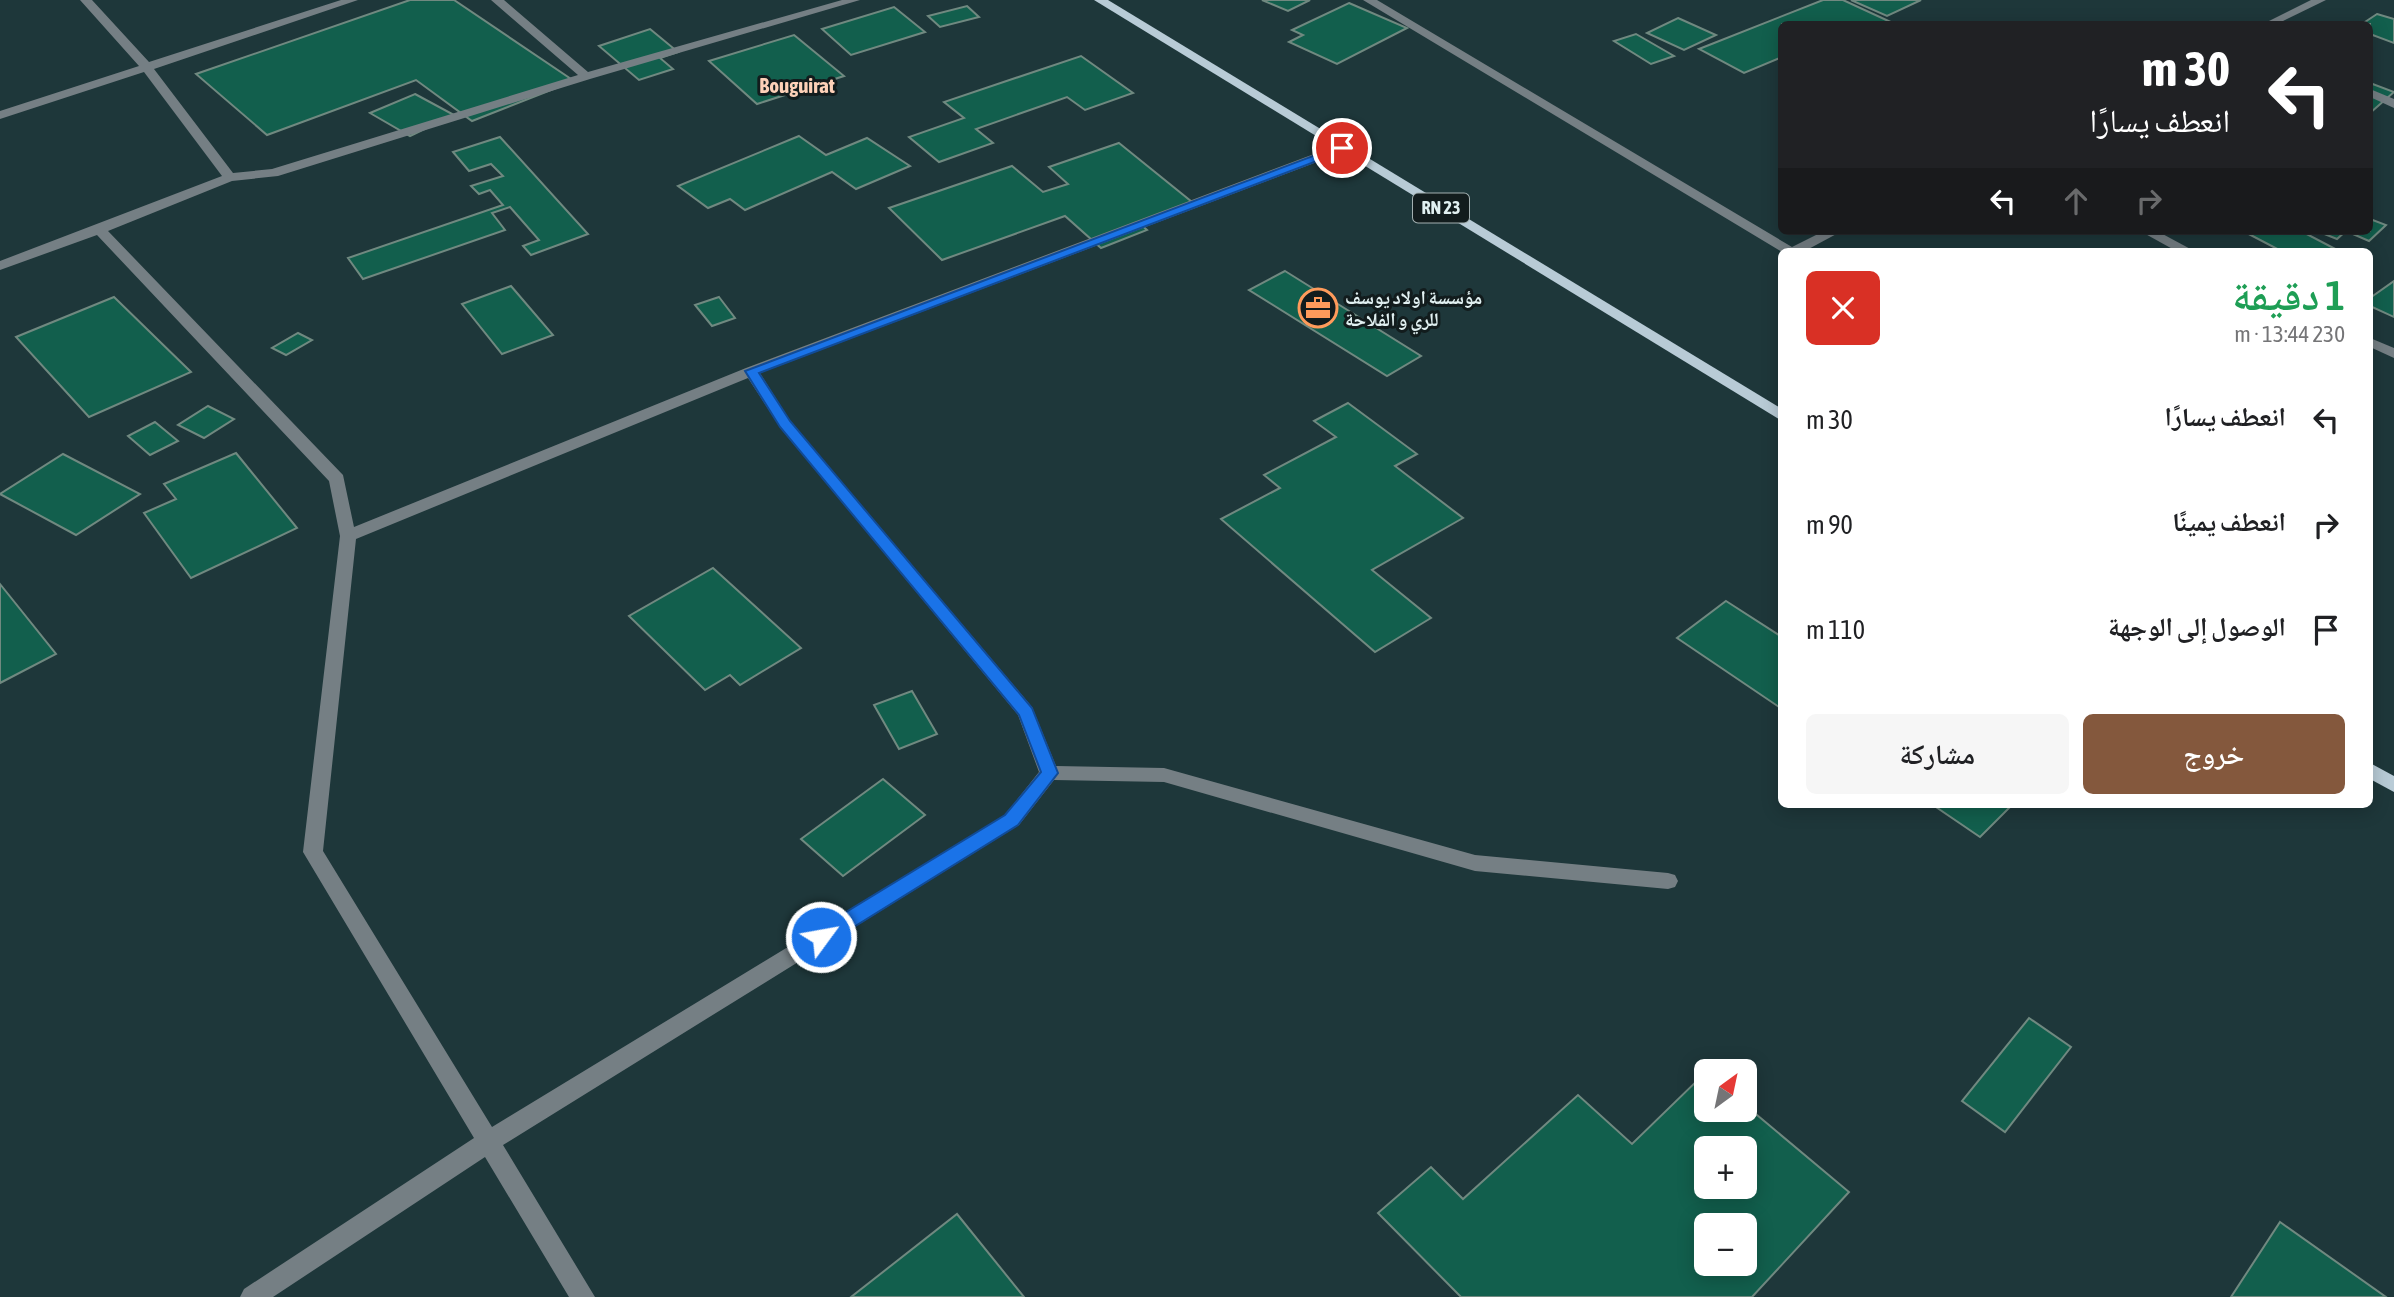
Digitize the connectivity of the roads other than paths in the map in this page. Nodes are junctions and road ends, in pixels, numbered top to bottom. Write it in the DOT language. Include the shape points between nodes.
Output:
graph roads {
  1 [pos="86,0"];
  2 [pos="352,0"];
  3 [pos="497,0"];
  4 [pos="854,0"];
  5 [pos="1100,0"];
  6 [pos="1369,0"];
  7 [pos="2320,0"];
  8 [pos="2275,21"];
  9 [pos="146,66"];
  10 [pos="586,76"];
  11 [pos="2373,94"];
  12 [pos="2394,104"];
  13 [pos="0,115"];
  14 [pos="1342,148"];
  15 [pos="230,177"];
  16 [pos="99,230"];
  17 [pos="1826,235"];
  18 [pos="2155,235"];
  19 [pos="1787,248"];
  20 [pos="1798,248"];
  21 [pos="2181,248"];
  22 [pos="0,266"];
  23 [pos="2373,344"];
  24 [pos="2394,354"];
  25 [pos="751,371"];
  26 [pos="1778,414"];
  27 [pos="348,536"];
  28 [pos="2373,772"];
  29 [pos="1049,773"];
  30 [pos="2394,785"];
  31 [pos="1668,881"];
  32 [pos="488,1142"];
  33 [pos="252,1297"];
  34 [pos="583,1297"];
  1 -- 9 [label="street"];
  2 -- 9 [label="street"];
  3 -- 10 [label="street"];
  4 -- 10 [label="street"];
  5 -- 14 [label="main road, RN 23"];
  6 -- 19 [label="street"];
  7 -- 8 [label="street"];
  9 -- 13 [label="street"];
  9 -- 15 [label="street"];
  10 -- 15 [label="street" via="273,173"];
  11 -- 12 [label="street"];
  14 -- 25 [label="street"];
  14 -- 26 [label="main road, RN 23"];
  15 -- 16 [label="street"];
  16 -- 22 [label="street"];
  16 -- 27 [label="street" via="337,479"];
  17 -- 20 [label="street"];
  18 -- 21 [label="street"];
  23 -- 24 [label="street"];
  25 -- 27 [label="street"];
  25 -- 29 [label="street" via="785,424 1026,712"];
  27 -- 32 [label="street" via="313,852"];
  28 -- 30 [label="main road"];
  29 -- 31 [label="street" via="1164,775 1475,863"];
  29 -- 32 [label="street" via="1012,820"];
  32 -- 33 [label="street"];
  32 -- 34 [label="street"];
}
